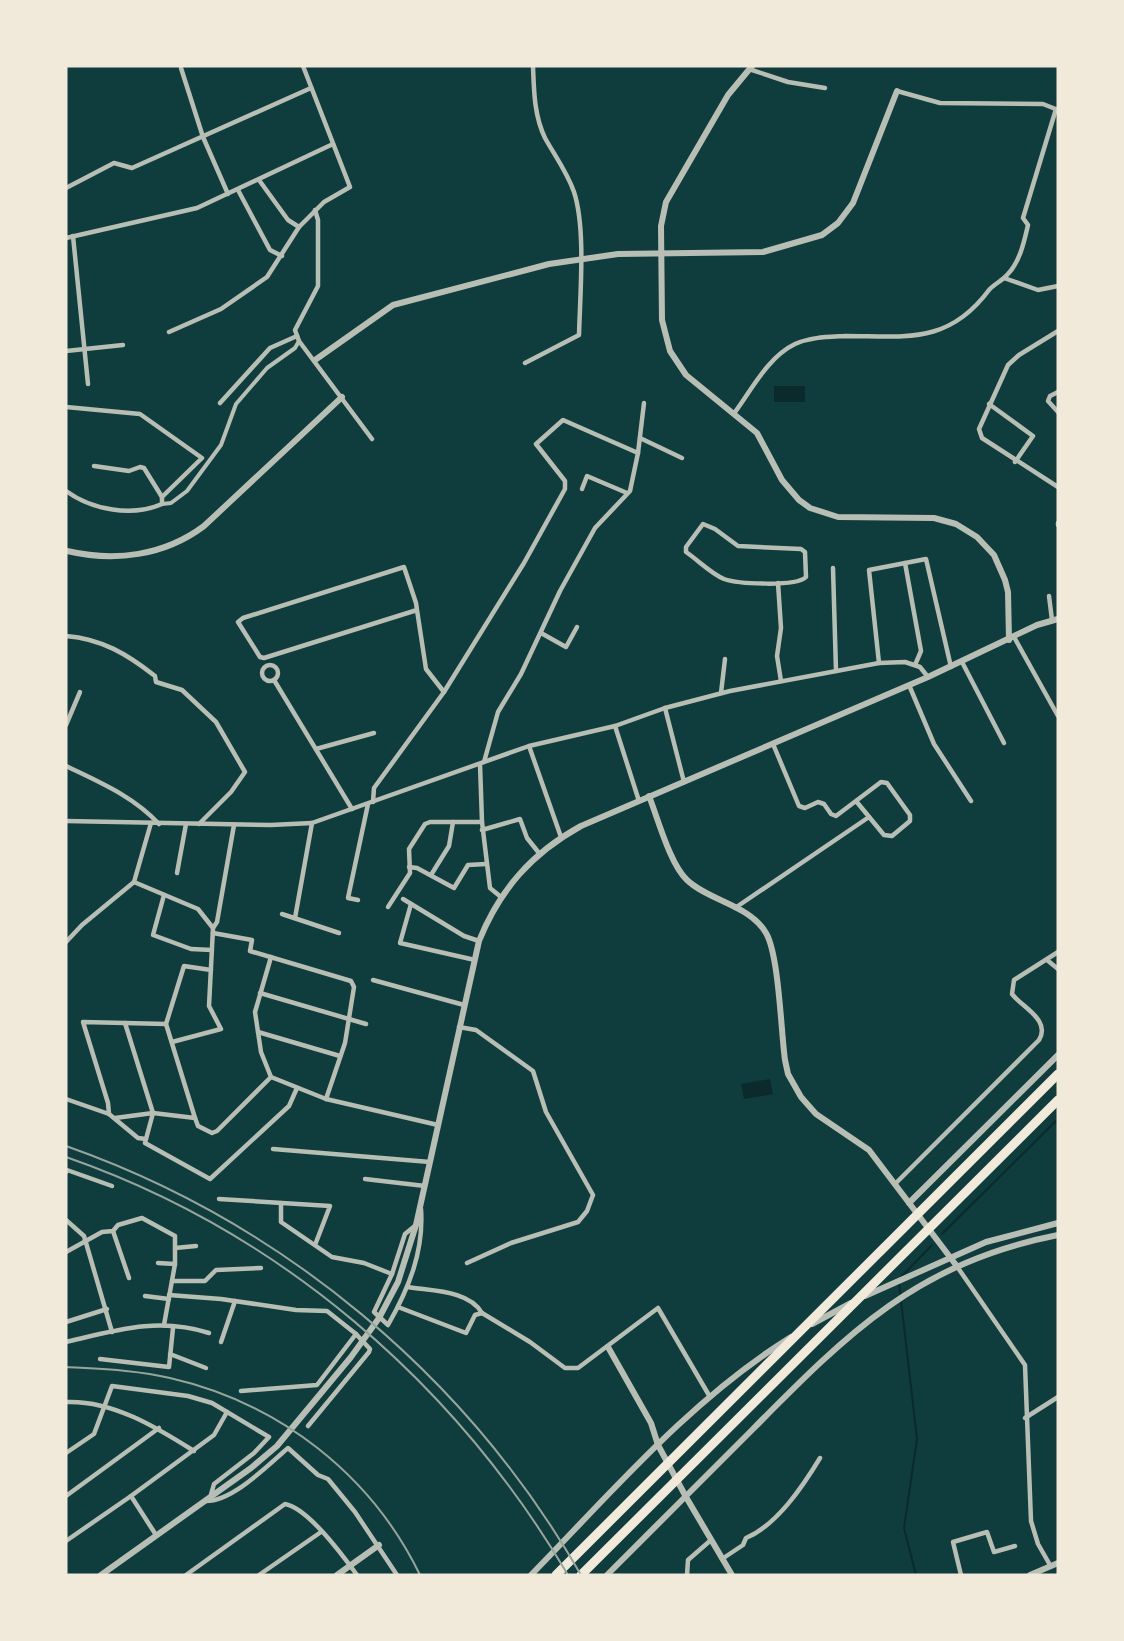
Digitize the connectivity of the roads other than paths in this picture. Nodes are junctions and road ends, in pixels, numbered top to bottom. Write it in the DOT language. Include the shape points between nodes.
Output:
graph roads {
  1 [pos="303,66"];
  2 [pos="533,66"];
  3 [pos="751,67"];
  4 [pos="181,68"];
  5 [pos="311,88"];
  6 [pos="825,88"];
  7 [pos="897,91"];
  8 [pos="1057,110"];
  9 [pos="203,137"];
  10 [pos="333,144"];
  11 [pos="259,180"];
  12 [pos="66,188"];
  13 [pos="238,190"];
  14 [pos="228,194"];
  15 [pos="315,210"];
  16 [pos="299,227"];
  17 [pos="74,236"];
  18 [pos="66,238"];
  19 [pos="662,253"];
  20 [pos="282,256"];
  21 [pos="579,258"];
  22 [pos="1004,278"];
  23 [pos="1058,286"];
  24 [pos="1058,331"];
  25 [pos="169,332"];
  26 [pos="298,338"];
  27 [pos="123,345"];
  28 [pos="83,350"];
  29 [pos="66,351"];
  30 [pos="315,360"];
  31 [pos="525,363"];
  32 [pos="88,384"];
  33 [pos="1058,392"];
  34 [pos="342,397"];
  35 [pos="220,404"];
  36 [pos="644,404"];
  37 [pos="989,404"];
  38 [pos="66,407"];
  39 [pos="735,412"];
  40 [pos="1058,412"];
  41 [pos="640,438"];
  42 [pos="372,439"];
  43 [pos="638,453"];
  44 [pos="682,458"];
  45 [pos="1015,462"];
  46 [pos="94,466"];
  47 [pos="1058,487"];
  48 [pos="582,489"];
  49 [pos="66,491"];
  50 [pos="627,493"];
  51 [pos="162,497"];
  52 [pos="162,504"];
  53 [pos="67,551"];
  54 [pos="905,563"];
  55 [pos="833,568"];
  56 [pos="778,583"];
  57 [pos="1049,596"];
  58 [pos="417,609"];
  59 [pos="1055,619"];
  60 [pos="577,627"];
  61 [pos="541,633"];
  62 [pos="66,636"];
  63 [pos="1011,638"];
  64 [pos="264,658"];
  65 [pos="725,659"];
  66 [pos="962,662"];
  67 [pos="879,663"];
  68 [pos="268,665"];
  69 [pos="915,665"];
  70 [pos="951,666"];
  71 [pos="836,671"];
  72 [pos="928,677"];
  73 [pos="273,680"];
  74 [pos="781,681"];
  75 [pos="909,685"];
  76 [pos="80,692"];
  77 [pos="444,692"];
  78 [pos="721,693"];
  79 [pos="665,708"];
  80 [pos="1055,708"];
  81 [pos="1058,716"];
  82 [pos="66,725"];
  83 [pos="615,726"];
  84 [pos="374,733"];
  85 [pos="1004,743"];
  86 [pos="773,744"];
  87 [pos="529,746"];
  88 [pos="316,749"];
  89 [pos="482,763"];
  90 [pos="66,766"];
  91 [pos="684,782"];
  92 [pos="649,796"];
  93 [pos="639,801"];
  94 [pos="856,801"];
  95 [pos="971,801"];
  96 [pos="371,803"];
  97 [pos="352,809"];
  98 [pos="869,817"];
  99 [pos="66,821"];
  100 [pos="453,822"];
  101 [pos="482,822"];
  102 [pos="312,823"];
  103 [pos="151,824"];
  104 [pos="159,824"];
  105 [pos="186,824"];
  106 [pos="199,825"];
  107 [pos="234,825"];
  108 [pos="483,830"];
  109 [pos="561,837"];
  110 [pos="539,853"];
  111 [pos="486,864"];
  112 [pos="410,867"];
  113 [pos="177,873"];
  114 [pos="431,875"];
  115 [pos="134,882"];
  116 [pos="164,895"];
  117 [pos="501,897"];
  118 [pos="403,899"];
  119 [pos="358,900"];
  120 [pos="411,904"];
  121 [pos="388,907"];
  122 [pos="735,908"];
  123 [pos="282,914"];
  124 [pos="295,918"];
  125 [pos="213,930"];
  126 [pos="339,933"];
  127 [pos="479,941"];
  128 [pos="66,942"];
  129 [pos="212,950"];
  130 [pos="1058,952"];
  131 [pos="271,957"];
  132 [pos="475,960"];
  133 [pos="1047,960"];
  134 [pos="1058,969"];
  135 [pos="211,970"];
  136 [pos="373,980"];
  137 [pos="260,993"];
  138 [pos="464,1005"];
  139 [pos="348,1019"];
  140 [pos="124,1023"];
  141 [pos="166,1024"];
  142 [pos="366,1024"];
  143 [pos="459,1027"];
  144 [pos="258,1032"];
  145 [pos="172,1042"];
  146 [pos="1058,1055"];
  147 [pos="340,1056"];
  148 [pos="1058,1074"];
  149 [pos="271,1077"];
  150 [pos="297,1088"];
  151 [pos="66,1099"];
  152 [pos="326,1099"];
  153 [pos="1058,1100"];
  154 [pos="153,1113"];
  155 [pos="109,1114"];
  156 [pos="115,1118"];
  157 [pos="195,1118"];
  158 [pos="438,1125"];
  159 [pos="146,1139"];
  160 [pos="273,1149"];
  161 [pos="430,1162"];
  162 [pos="66,1172"];
  163 [pos="365,1179"];
  164 [pos="895,1184"];
  165 [pos="112,1186"];
  166 [pos="425,1186"];
  167 [pos="219,1199"];
  168 [pos="281,1203"];
  169 [pos="421,1203"];
  170 [pos="909,1203"];
  171 [pos="66,1220"];
  172 [pos="1058,1223"];
  173 [pos="415,1228"];
  174 [pos="113,1231"];
  175 [pos="1058,1234"];
  176 [pos="85,1242"];
  177 [pos="315,1245"];
  178 [pos="196,1246"];
  179 [pos="175,1248"];
  180 [pos="66,1252"];
  181 [pos="950,1256"];
  182 [pos="158,1263"];
  183 [pos="467,1263"];
  184 [pos="175,1264"];
  185 [pos="956,1265"];
  186 [pos="261,1268"];
  187 [pos="392,1274"];
  188 [pos="129,1278"];
  189 [pos="172,1281"];
  190 [pos="408,1287"];
  191 [pos="145,1296"];
  192 [pos="169,1297"];
  193 [pos="235,1301"];
  194 [pos="398,1307"];
  195 [pos="107,1309"];
  196 [pos="482,1313"];
  197 [pos="66,1322"];
  198 [pos="164,1325"];
  199 [pos="173,1328"];
  200 [pos="111,1332"];
  201 [pos="209,1333"];
  202 [pos="356,1334"];
  203 [pos="66,1342"];
  204 [pos="221,1342"];
  205 [pos="608,1347"];
  206 [pos="170,1354"];
  207 [pos="100,1359"];
  208 [pos="206,1368"];
  209 [pos="241,1391"];
  210 [pos="710,1397"];
  211 [pos="1058,1397"];
  212 [pos="66,1402"];
  213 [pos="103,1406"];
  214 [pos="227,1412"];
  215 [pos="1025,1418"];
  216 [pos="308,1426"];
  217 [pos="159,1428"];
  218 [pos="658,1445"];
  219 [pos="194,1451"];
  220 [pos="66,1453"];
  221 [pos="820,1458"];
  222 [pos="66,1496"];
  223 [pos="131,1496"];
  224 [pos="686,1497"];
  225 [pos="207,1499"];
  226 [pos="321,1532"];
  227 [pos="156,1535"];
  228 [pos="711,1540"];
  229 [pos="66,1541"];
  230 [pos="379,1545"];
  231 [pos="1015,1546"];
  232 [pos="722,1558"];
  233 [pos="1058,1563"];
  234 [pos="1050,1565"];
  235 [pos="350,1566"];
  236 [pos="101,1575"];
  237 [pos="186,1575"];
  238 [pos="258,1575"];
  239 [pos="337,1575"];
  240 [pos="357,1575"];
  241 [pos="397,1575"];
  242 [pos="531,1575"];
  243 [pos="556,1575"];
  244 [pos="581,1575"];
  245 [pos="607,1575"];
  246 [pos="687,1575"];
  247 [pos="732,1575"];
  248 [pos="961,1575"];
  249 [pos="1030,1575"];
  1 -- 5 [label="street"];
  2 -- 21 [label="street" via="538,118 577,204"];
  3 -- 6 [label="street" via="788,82"];
  3 -- 19 [label="street" via="728,95 669,194 661,226"];
  4 -- 9 [label="street"];
  5 -- 9 [label="street"];
  5 -- 10 [label="street"];
  7 -- 8 [label="street" via="939,103 1043,104"];
  7 -- 19 [label="street" via="853,203 831,229 811,239 763,252"];
  8 -- 22 [label="street" via="1023,218 1028,225 1022,249"];
  9 -- 12 [label="street" via="132,168 105,166"];
  9 -- 14 [label="street"];
  10 -- 11 [label="street"];
  10 -- 15 [label="street" via="350,187"];
  11 -- 13 [label="street"];
  11 -- 16 [label="street" via="288,220"];
  13 -- 14 [label="street"];
  13 -- 20 [label="street" via="270,250"];
  14 -- 17 [label="street" via="172,216"];
  15 -- 16 [label="street"];
  15 -- 26 [label="street" via="318,286 296,325"];
  16 -- 20 [label="street"];
  17 -- 18 [label="street"];
  17 -- 28 [label="street"];
  19 -- 21 [label="street"];
  19 -- 39 [label="street" via="662,321 670,351 686,375"];
  20 -- 25 [label="street" via="272,272 248,292 222,309"];
  21 -- 30 [label="street" via="393,304"];
  21 -- 31 [label="street" via="579,335"];
  22 -- 23 [label="street" via="1038,290"];
  22 -- 39 [label="street" via="973,308 938,332 922,336 823,337 793,345 772,362"];
  24 -- 37 [label="street" via="1008,365"];
  26 -- 30 [label="street"];
  26 -- 35 [label="street" via="270,348"];
  26 -- 52 [label="street" via="295,348 267,368 236,404 220,445 193,484 171,503"];
  27 -- 28 [label="street"];
  28 -- 29 [label="street"];
  28 -- 32 [label="street"];
  30 -- 34 [label="street"];
  33 -- 40 [label="street" via="1048,401"];
  34 -- 42 [label="street"];
  34 -- 53 [label="street" via="191,536 161,549 133,555 106,557"];
  36 -- 41 [label="street"];
  37 -- 45 [label="street" via="979,429 982,438"];
  37 -- 45 [label="street" via="1033,436"];
  38 -- 51 [label="street" via="140,414 202,458"];
  39 -- 63 [label="street" via="758,433 790,492 810,508 838,517 934,518 956,524 977,537 994,555 1005,580"];
  41 -- 43 [label="street"];
  41 -- 44 [label="street"];
  43 -- 50 [label="street"];
  43 -- 77 [label="street" via="563,420 536,444 565,481 565,489"];
  45 -- 47 [label="street"];
  46 -- 51 [label="street" via="129,471 140,466"];
  48 -- 50 [label="street" via="586,476"];
  49 -- 52 [label="street" via="79,501 119,510 139,511"];
  50 -- 61 [label="street" via="595,528"];
  51 -- 52 [label="street"];
  54 -- 67 [label="street" via="869,570"];
  54 -- 69 [label="street" via="921,651"];
  54 -- 70 [label="street" via="926,559"];
  55 -- 71 [label="street"];
  56 -- 56 [label="street" via="802,581 806,577 805,552 738,546 708,524 703,524 686,547 686,552 727,580"];
  56 -- 74 [label="street" via="781,628 777,657"];
  57 -- 59 [label="street"];
  58 -- 64 [label="street"];
  58 -- 64 [label="street" via="404,567 243,618 238,622"];
  58 -- 77 [label="street" via="426,669"];
  59 -- 63 [label="street"];
  60 -- 61 [label="street" via="566,647"];
  61 -- 89 [label="street" via="498,712"];
  62 -- 106 [label="street" via="90,638 109,646 141,665 155,676 156,682 182,690 216,722 245,772"];
  63 -- 66 [label="street"];
  63 -- 80 [label="street"];
  64 -- 68 [label="street"];
  65 -- 78 [label="street"];
  66 -- 70 [label="street"];
  66 -- 85 [label="street"];
  67 -- 69 [label="street"];
  67 -- 71 [label="street"];
  68 -- 73 [label="street" via="278,672"];
  68 -- 73 [label="street" via="261,670 262,677"];
  69 -- 72 [label="street"];
  70 -- 72 [label="street"];
  71 -- 74 [label="street"];
  72 -- 75 [label="street"];
  73 -- 88 [label="street"];
  74 -- 78 [label="street"];
  75 -- 86 [label="street"];
  75 -- 95 [label="street" via="934,744"];
  76 -- 82 [label="street"];
  77 -- 96 [label="street" via="374,788"];
  78 -- 79 [label="street"];
  79 -- 83 [label="street"];
  79 -- 91 [label="street"];
  80 -- 81 [label="street"];
  83 -- 87 [label="street"];
  83 -- 93 [label="street"];
  84 -- 88 [label="street"];
  86 -- 91 [label="street"];
  86 -- 94 [label="street" via="799,806 805,808 818,802 836,816"];
  87 -- 89 [label="street"];
  87 -- 109 [label="street"];
  88 -- 97 [label="street"];
  89 -- 96 [label="street"];
  89 -- 101 [label="street"];
  90 -- 104 [label="street" via="116,789"];
  91 -- 92 [label="street"];
  92 -- 93 [label="street"];
  92 -- 122 [label="street" via="682,875 700,890"];
  93 -- 109 [label="street"];
  94 -- 98 [label="street"];
  94 -- 98 [label="street" via="881,782 887,783 910,820 892,836 884,836"];
  96 -- 97 [label="street"];
  96 -- 119 [label="street" via="348,898"];
  97 -- 102 [label="street"];
  98 -- 122 [label="street"];
  99 -- 103 [label="street"];
  100 -- 101 [label="street"];
  100 -- 112 [label="street" via="425,824 409,849"];
  100 -- 114 [label="street" via="449,846"];
  101 -- 108 [label="street"];
  102 -- 107 [label="street"];
  102 -- 124 [label="street"];
  103 -- 104 [label="street"];
  103 -- 115 [label="street"];
  104 -- 105 [label="street"];
  105 -- 106 [label="street"];
  105 -- 113 [label="street"];
  106 -- 107 [label="street"];
  107 -- 125 [label="street"];
  108 -- 110 [label="street" via="520,819 527,838"];
  108 -- 111 [label="street"];
  109 -- 110 [label="street"];
  110 -- 117 [label="street"];
  111 -- 114 [label="street" via="468,865 454,888"];
  111 -- 117 [label="street" via="490,888"];
  112 -- 114 [label="street"];
  112 -- 121 [label="street"];
  115 -- 116 [label="street"];
  115 -- 128 [label="street"];
  116 -- 125 [label="street" via="198,909"];
  116 -- 129 [label="street" via="153,935 191,949"];
  117 -- 127 [label="street"];
  118 -- 120 [label="street"];
  120 -- 127 [label="street"];
  120 -- 132 [label="street" via="400,943"];
  122 -- 164 [label="street" via="754,920 768,936 784,1060 793,1084 816,1113 869,1150"];
  123 -- 124 [label="street"];
  124 -- 126 [label="street"];
  125 -- 129 [label="street"];
  125 -- 131 [label="street" via="252,940 250,951"];
  127 -- 132 [label="street"];
  129 -- 135 [label="street"];
  130 -- 133 [label="street"];
  131 -- 137 [label="street"];
  131 -- 139 [label="street" via="351,981 354,987"];
  132 -- 138 [label="street"];
  133 -- 134 [label="street"];
  133 -- 164 [label="street" via="1014,980 1011,989 1015,998 1041,1022 1043,1032 1039,1040"];
  135 -- 141 [label="street" via="184,966"];
  135 -- 145 [label="street" via="210,1011 221,1029"];
  136 -- 138 [label="street"];
  137 -- 139 [label="street"];
  137 -- 144 [label="street" via="255,1012"];
  138 -- 143 [label="street"];
  139 -- 142 [label="street"];
  139 -- 147 [label="street"];
  140 -- 141 [label="street"];
  140 -- 154 [label="street"];
  140 -- 155 [label="street" via="83,1022"];
  141 -- 145 [label="street"];
  143 -- 158 [label="street"];
  143 -- 183 [label="street" via="476,1030 532,1071 546,1112 593,1196 578,1222 542,1232"];
  144 -- 147 [label="street"];
  144 -- 149 [label="street"];
  145 -- 157 [label="street"];
  146 -- 170 [label="street"];
  147 -- 152 [label="street"];
  148 -- 243 [label="highway"];
  149 -- 150 [label="street"];
  149 -- 157 [label="street" via="217,1131 212,1133 198,1126"];
  150 -- 152 [label="street"];
  150 -- 159 [label="street" via="289,1106 210,1179 146,1143"];
  151 -- 155 [label="street"];
  152 -- 158 [label="street"];
  153 -- 244 [label="highway"];
  154 -- 156 [label="street"];
  154 -- 157 [label="street"];
  154 -- 159 [label="street"];
  155 -- 156 [label="street"];
  156 -- 159 [label="street" via="138,1138"];
  158 -- 161 [label="street"];
  160 -- 161 [label="street"];
  161 -- 166 [label="street"];
  162 -- 165 [label="street"];
  163 -- 166 [label="street"];
  164 -- 170 [label="street"];
  166 -- 169 [label="street"];
  167 -- 168 [label="street"];
  168 -- 177 [label="street" via="281,1222"];
  168 -- 177 [label="street" via="330,1206"];
  169 -- 173 [label="street"];
  169 -- 190 [label="street" via="422,1240"];
  170 -- 181 [label="street"];
  171 -- 176 [label="street" via="84,1236"];
  172 -- 181 [label="street"];
  173 -- 187 [label="street" via="405,1234"];
  173 -- 225 [label="street" via="398,1282 379,1318 351,1357 277,1446"];
  174 -- 176 [label="street" via="102,1232"];
  174 -- 179 [label="street" via="118,1225 142,1218 175,1236"];
  174 -- 188 [label="street"];
  175 -- 185 [label="street"];
  176 -- 180 [label="street"];
  176 -- 195 [label="street"];
  177 -- 187 [label="street" via="332,1257"];
  178 -- 179 [label="street"];
  179 -- 184 [label="street"];
  181 -- 185 [label="street"];
  181 -- 210 [label="street" via="819,1319 761,1356"];
  182 -- 184 [label="street"];
  184 -- 189 [label="street"];
  185 -- 215 [label="street" via="1025,1365"];
  185 -- 224 [label="street" via="906,1294 852,1333"];
  186 -- 189 [label="street" via="216,1270 205,1281"];
  187 -- 194 [label="street" via="374,1312 388,1324"];
  189 -- 192 [label="street"];
  190 -- 194 [label="street"];
  190 -- 196 [label="street" via="447,1292 478,1305"];
  191 -- 192 [label="street"];
  192 -- 193 [label="street"];
  192 -- 198 [label="street"];
  193 -- 202 [label="street" via="327,1311"];
  193 -- 204 [label="street"];
  194 -- 196 [label="street" via="466,1333 475,1315"];
  195 -- 197 [label="street"];
  195 -- 200 [label="street"];
  196 -- 205 [label="street" via="565,1368 578,1368"];
  198 -- 199 [label="street"];
  198 -- 200 [label="street" via="142,1324"];
  199 -- 201 [label="street" via="183,1325"];
  199 -- 206 [label="street"];
  200 -- 203 [label="street"];
  202 -- 209 [label="street" via="317,1385"];
  202 -- 216 [label="street" via="369,1352"];
  205 -- 210 [label="street" via="658,1308"];
  205 -- 218 [label="street" via="651,1423"];
  206 -- 207 [label="street" via="169,1367"];
  206 -- 208 [label="street"];
  210 -- 218 [label="street"];
  211 -- 215 [label="street"];
  212 -- 213 [label="street"];
  213 -- 214 [label="street" via="112,1386 120,1385 188,1396"];
  213 -- 217 [label="street"];
  213 -- 220 [label="street" via="94,1434"];
  214 -- 219 [label="street" via="214,1435"];
  214 -- 225 [label="street" via="269,1437 254,1454 214,1484"];
  215 -- 234 [label="street" via="1031,1521"];
  217 -- 219 [label="street"];
  217 -- 222 [label="street"];
  218 -- 224 [label="street"];
  218 -- 242 [label="street"];
  219 -- 223 [label="street"];
  221 -- 232 [label="street" via="790,1502 746,1538 743,1545"];
  223 -- 227 [label="street"];
  223 -- 229 [label="street"];
  224 -- 228 [label="street"];
  224 -- 245 [label="street"];
  225 -- 227 [label="street"];
  225 -- 230 [label="street" via="218,1502 288,1448 328,1479"];
  226 -- 235 [label="street"];
  226 -- 237 [label="street" via="293,1506 285,1504"];
  226 -- 238 [label="street"];
  227 -- 236 [label="street"];
  228 -- 232 [label="street"];
  228 -- 246 [label="street" via="688,1560"];
  230 -- 235 [label="street"];
  230 -- 241 [label="street"];
  231 -- 248 [label="street" via="994,1552 987,1532 953,1542"];
  232 -- 247 [label="street"];
  233 -- 234 [label="street"];
  234 -- 249 [label="street"];
  235 -- 239 [label="street"];
  235 -- 240 [label="street"];
}
